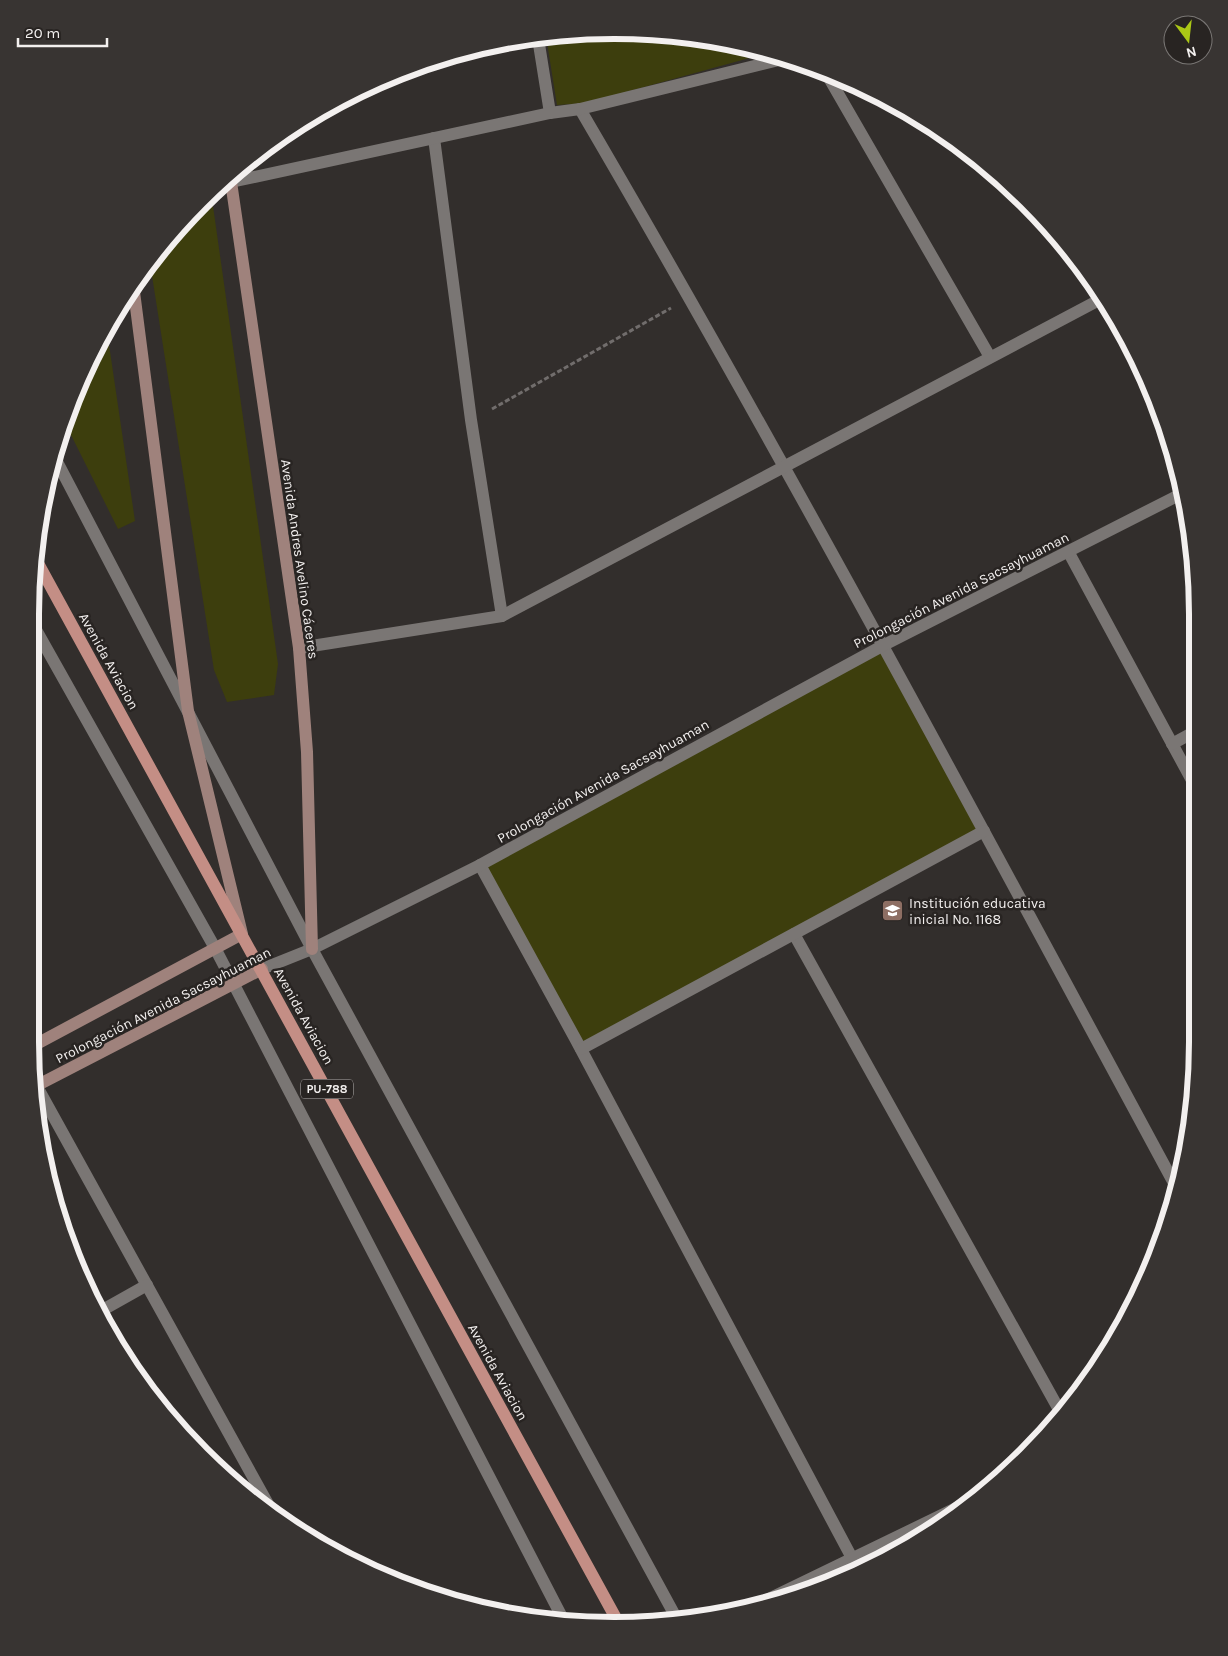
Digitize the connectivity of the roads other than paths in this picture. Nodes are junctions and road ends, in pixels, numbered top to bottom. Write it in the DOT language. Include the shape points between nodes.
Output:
graph roads {
  1 [pos="539,44"];
  2 [pos="774,61"];
  3 [pos="831,82"];
  4 [pos="580,110"];
  5 [pos="550,112"];
  6 [pos="434,138"];
  7 [pos="241,177"];
  8 [pos="232,185"];
  9 [pos="135,296"];
  10 [pos="1097,301"];
  11 [pos="990,357"];
  12 [pos="58,464"];
  13 [pos="783,465"];
  14 [pos="1177,496"];
  15 [pos="1069,553"];
  16 [pos="41,568"];
  17 [pos="502,616"];
  18 [pos="39,636"];
  19 [pos="884,645"];
  20 [pos="299,648"];
  21 [pos="188,711"];
  22 [pos="1189,735"];
  23 [pos="1172,744"];
  24 [pos="1189,775"];
  25 [pos="984,831"];
  26 [pos="480,865"];
  27 [pos="242,934"];
  28 [pos="794,934"];
  29 [pos="215,948"];
  30 [pos="312,949"];
  31 [pos="262,969"];
  32 [pos="233,984"];
  33 [pos="39,1043"];
  34 [pos="581,1050"];
  35 [pos="40,1082"];
  36 [pos="42,1094"];
  37 [pos="1172,1180"];
  38 [pos="147,1285"];
  39 [pos="105,1309"];
  40 [pos="1058,1407"];
  41 [pos="265,1499"];
  42 [pos="939,1516"];
  43 [pos="852,1558"];
  44 [pos="783,1592"];
  45 [pos="562,1614"];
  46 [pos="674,1614"];
  47 [pos="615,1617"];
  1 -- 5 [label="street"];
  2 -- 4 [label="street"];
  3 -- 11 [label="street"];
  4 -- 5 [label="street"];
  4 -- 13 [label="street" via="690,297"];
  5 -- 6 [label="street"];
  6 -- 7 [label="street"];
  6 -- 17 [label="street"];
  8 -- 20 [label="main road, Avenida Andres Avelino Cáceres"];
  9 -- 21 [label="main road"];
  10 -- 11 [label="street"];
  11 -- 13 [label="street"];
  12 -- 21 [label="street"];
  13 -- 17 [label="street"];
  13 -- 19 [label="street"];
  14 -- 15 [label="street, Prolongación Avenida Sacsayhuaman"];
  15 -- 19 [label="street, Prolongación Avenida Sacsayhuaman"];
  15 -- 23 [label="street"];
  16 -- 27 [label="main road, Avenida Aviacion / PU-788"];
  17 -- 20 [label="street"];
  18 -- 29 [label="street"];
  19 -- 25 [label="street"];
  19 -- 26 [label="street, Prolongación Avenida Sacsayhuaman"];
  20 -- 30 [label="main road, Avenida Andres Avelino Cáceres" via="307,752"];
  21 -- 27 [label="main road"];
  21 -- 30 [label="street"];
  22 -- 23 [label="street"];
  23 -- 24 [label="street"];
  25 -- 28 [label="street"];
  25 -- 37 [label="street"];
  26 -- 30 [label="street, Prolongación Avenida Sacsayhuaman"];
  26 -- 34 [label="street"];
  27 -- 29 [label="main road, Prolongación Avenida Sacsayhuaman"];
  27 -- 31 [label="main road, Avenida Aviacion / PU-788"];
  28 -- 34 [label="street"];
  28 -- 40 [label="street"];
  29 -- 32 [label="street"];
  29 -- 33 [label="main road, Prolongación Avenida Sacsayhuaman"];
  30 -- 31 [label="street, Prolongación Avenida Sacsayhuaman"];
  30 -- 46 [label="street"];
  31 -- 32 [label="main road, Prolongación Avenida Sacsayhuaman"];
  31 -- 47 [label="main road, Avenida Aviacion / PU-788"];
  32 -- 35 [label="main road, Prolongación Avenida Sacsayhuaman"];
  32 -- 45 [label="street"];
  34 -- 43 [label="street"];
  36 -- 38 [label="street"];
  38 -- 39 [label="street"];
  38 -- 41 [label="street"];
  42 -- 43 [label="street"];
  43 -- 44 [label="street"];
}
